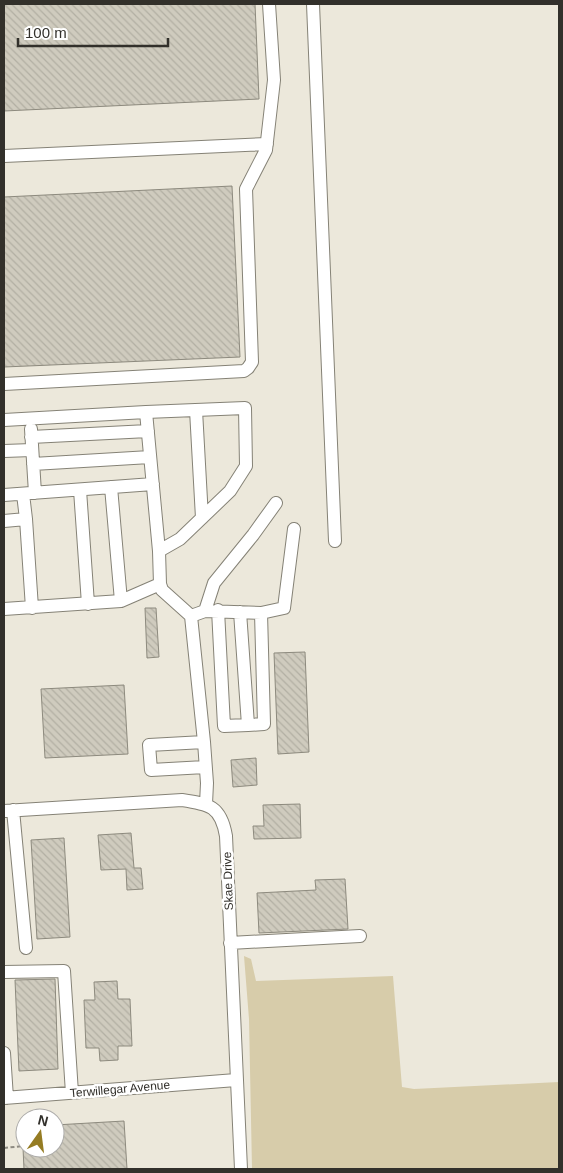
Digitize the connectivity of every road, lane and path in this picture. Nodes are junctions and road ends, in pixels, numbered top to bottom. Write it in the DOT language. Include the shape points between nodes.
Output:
graph roads {
  1 [pos="269,4"];
  2 [pos="312,4"];
  3 [pos="267,144"];
  4 [pos="4,156"];
  5 [pos="4,384"];
  6 [pos="196,410"];
  7 [pos="146,412"];
  8 [pos="30,419"];
  9 [pos="4,420"];
  10 [pos="148,431"];
  11 [pos="32,443"];
  12 [pos="4,451"];
  13 [pos="150,457"];
  14 [pos="33,464"];
  15 [pos="153,484"];
  16 [pos="111,487"];
  17 [pos="80,490"];
  18 [pos="29,493"];
  19 [pos="4,495"];
  20 [pos="276,503"];
  21 [pos="202,518"];
  22 [pos="26,519"];
  23 [pos="4,521"];
  24 [pos="294,529"];
  25 [pos="334,541"];
  26 [pos="159,551"];
  27 [pos="160,584"];
  28 [pos="121,602"];
  29 [pos="88,604"];
  30 [pos="32,608"];
  31 [pos="4,609"];
  32 [pos="212,610"];
  33 [pos="240,612"];
  34 [pos="261,613"];
  35 [pos="191,616"];
  36 [pos="248,725"];
  37 [pos="204,742"];
  38 [pos="205,767"];
  39 [pos="206,804"];
  40 [pos="9,811"];
  41 [pos="360,936"];
  42 [pos="230,943"];
  43 [pos="26,948"];
  44 [pos="4,972"];
  45 [pos="4,1053"];
  46 [pos="236,1080"];
  47 [pos="72,1093"];
  48 [pos="6,1098"];
  49 [pos="241,1169"];
  1 -- 3 [label="street" via="274,80"];
  2 -- 25 [label="street"];
  3 -- 4 [label="street"];
  3 -- 5 [label="street" via="246,189 252,362 248,368 244,371"];
  6 -- 7 [label="street"];
  6 -- 21 [label="street"];
  6 -- 21 [label="street" via="245,408 246,466 230,491"];
  7 -- 8 [label="street"];
  7 -- 10 [label="street"];
  8 -- 9 [label="street"];
  8 -- 11 [label="street"];
  10 -- 11 [label="street"];
  10 -- 13 [label="street"];
  11 -- 12 [label="street"];
  11 -- 14 [label="street"];
  13 -- 14 [label="street"];
  13 -- 15 [label="street"];
  14 -- 18 [label="street"];
  15 -- 16 [label="street"];
  15 -- 26 [label="street"];
  16 -- 17 [label="street"];
  16 -- 28 [label="street"];
  17 -- 18 [label="street"];
  17 -- 29 [label="street"];
  18 -- 19 [label="street"];
  18 -- 22 [label="street"];
  20 -- 32 [label="street" via="214,583"];
  21 -- 26 [label="street" via="180,539"];
  22 -- 23 [label="street"];
  22 -- 30 [label="street"];
  24 -- 34 [label="street" via="284,608"];
  26 -- 27 [label="street"];
  27 -- 28 [label="street"];
  27 -- 35 [label="street" via="162,590"];
  28 -- 29 [label="street"];
  29 -- 30 [label="street"];
  30 -- 31 [label="street"];
  32 -- 33 [label="street"];
  32 -- 35 [label="street"];
  32 -- 36 [label="street" via="224,726"];
  33 -- 34 [label="street"];
  33 -- 36 [label="street"];
  34 -- 36 [label="street" via="264,724"];
  35 -- 37 [label="street"];
  37 -- 38 [label="street"];
  37 -- 38 [label="street" via="149,745 151,770"];
  38 -- 39 [label="street"];
  39 -- 40 [label="street" via="182,800"];
  39 -- 42 [label="street, Skae Drive" via="220,814 224,824"];
  40 -- 43 [label="street"];
  41 -- 42 [label="street"];
  42 -- 46 [label="street, Skae Drive"];
  44 -- 47 [label="street" via="64,971"];
  45 -- 48 [label="street"];
  46 -- 47 [label="street, Terwillegar Avenue"];
  46 -- 49 [label="street, Skae Drive"];
  47 -- 48 [label="street, Terwillegar Avenue"];
}
